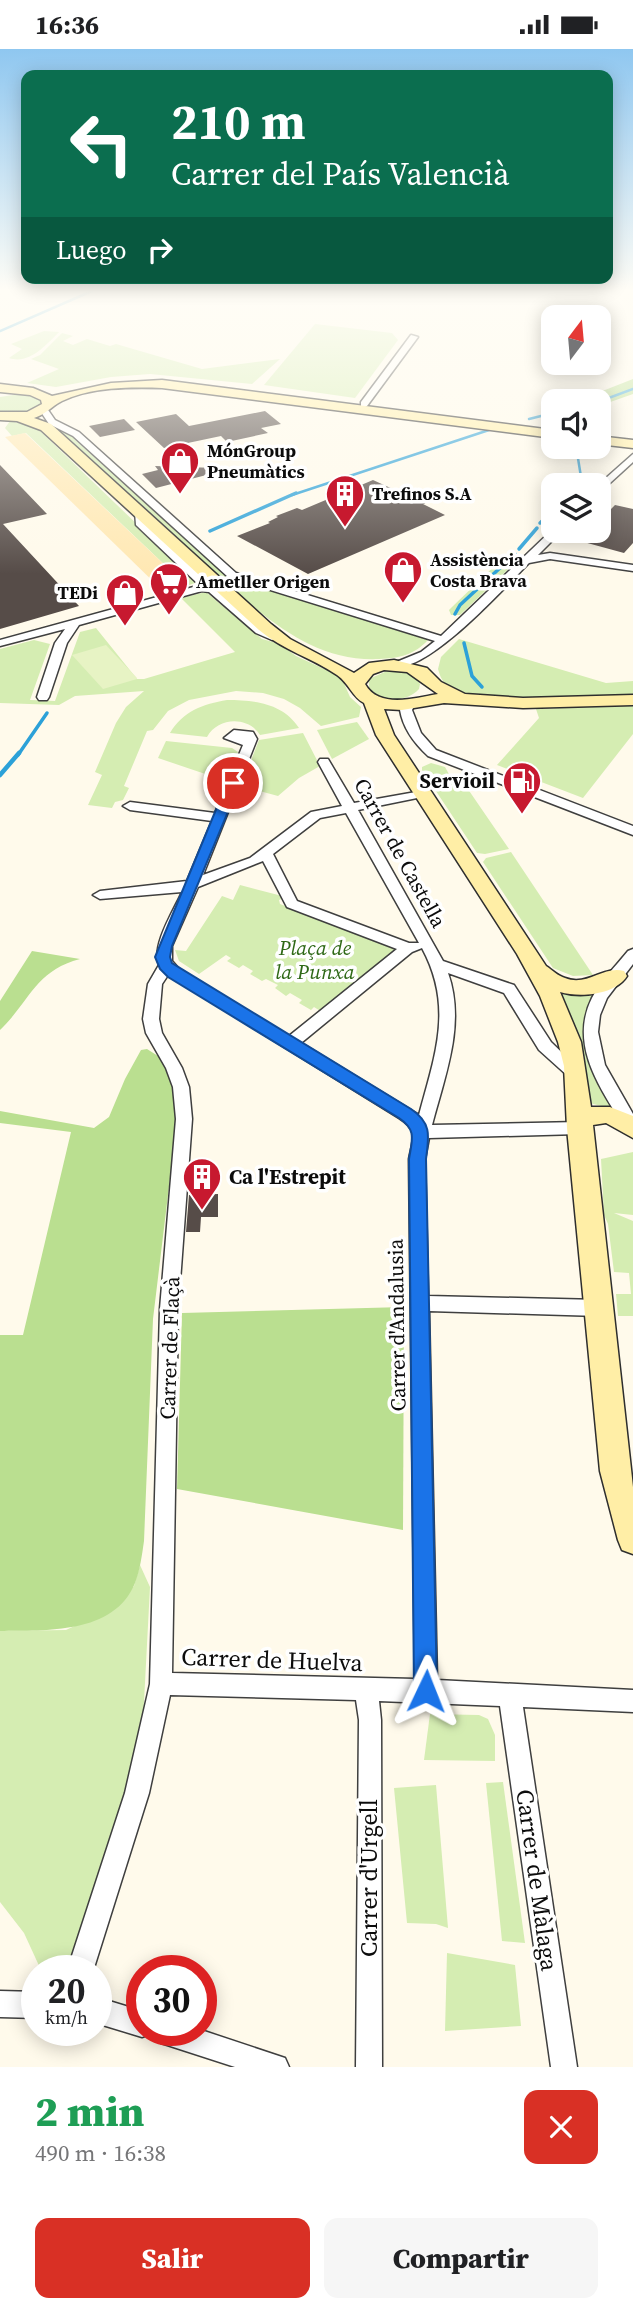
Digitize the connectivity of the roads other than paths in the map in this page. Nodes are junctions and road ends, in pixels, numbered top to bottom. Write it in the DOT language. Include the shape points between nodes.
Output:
graph roads {
  1 [pos="95,385"];
  2 [pos="141,385"];
  3 [pos="172,385"];
  4 [pos="207,385"];
  5 [pos="377,385"];
  6 [pos="0,388"];
  7 [pos="22,391"];
  8 [pos="37,393"];
  9 [pos="0,394"];
  10 [pos="363,404"];
  11 [pos="43,408"];
  12 [pos="0,416"];
  13 [pos="18,417"];
  14 [pos="472,421"];
  15 [pos="46,427"];
  16 [pos="541,430"];
  17 [pos="611,439"];
  18 [pos="633,442"];
  19 [pos="633,457"];
  20 [pos="611,478"];
  21 [pos="140,512"];
  22 [pos="545,543"];
  23 [pos="549,543"];
  24 [pos="558,557"];
  25 [pos="522,565"];
  26 [pos="633,568"];
  27 [pos="202,588"];
  28 [pos="75,623"];
  29 [pos="46,631"];
  30 [pos="24,637"];
  31 [pos="443,640"];
  32 [pos="285,642"];
  33 [pos="0,643"];
  34 [pos="61,643"];
  35 [pos="318,658"];
  36 [pos="398,665"];
  37 [pos="377,666"];
  38 [pos="428,679"];
  39 [pos="356,684"];
  40 [pos="43,697"];
  41 [pos="471,699"];
  42 [pos="633,700"];
  43 [pos="372,701"];
  44 [pos="414,702"];
  45 [pos="250,743"];
  46 [pos="440,756"];
  47 [pos="324,762"];
  48 [pos="410,774"];
  49 [pos="422,793"];
  50 [pos="130,806"];
  51 [pos="350,807"];
  52 [pos="219,818"];
  53 [pos="633,831"];
  54 [pos="266,853"];
  55 [pos="193,883"];
  56 [pos="100,895"];
  57 [pos="408,948"];
  58 [pos="633,954"];
  59 [pos="433,956"];
  60 [pos="166,966"];
  61 [pos="535,967"];
  62 [pos="616,976"];
  63 [pos="290,1044"];
  64 [pos="575,1073"];
  65 [pos="579,1128"];
  66 [pos="633,1128"];
  67 [pos="422,1132"];
  68 [pos="419,1303"];
  69 [pos="598,1308"];
  70 [pos="633,1540"];
  71 [pos="161,1684"];
  72 [pos="366,1689"];
  73 [pos="426,1691"];
  74 [pos="510,1694"];
  75 [pos="633,1701"];
  76 [pos="85,1955"];
  77 [pos="0,2004"];
  78 [pos="21,2005"];
  79 [pos="211,2046"];
  80 [pos="276,2067"];
  81 [pos="369,2067"];
  82 [pos="564,2067"];
  1 -- 8 [label="street"];
  2 -- 11 [label="street" via="59,398"];
  3 -- 14 [label="street"];
  4 -- 10 [label="street"];
  5 -- 10 [label="street"];
  6 -- 7 [label="street"];
  7 -- 8 [label="street"];
  7 -- 9 [label="street"];
  8 -- 11 [label="street" via="45,397"];
  10 -- 14 [label="street"];
  11 -- 13 [label="street"];
  11 -- 15 [label="street"];
  11 -- 31 [label="street" via="52,422 76,434 232,575"];
  12 -- 13 [label="street"];
  13 -- 15 [label="street"];
  14 -- 16 [label="street"];
  15 -- 21 [label="street"];
  17 -- 18 [label="street"];
  19 -- 20 [label="street"];
  21 -- 27 [label="street" via="140,523 204,583"];
  21 -- 32 [label="street"];
  22 -- 25 [label="street"];
  23 -- 24 [label="street" via="548,550"];
  24 -- 25 [label="street" via="535,557"];
  24 -- 26 [label="street"];
  25 -- 31 [label="street"];
  27 -- 28 [label="street"];
  27 -- 32 [label="street" via="212,589 260,631"];
  28 -- 29 [label="street"];
  28 -- 34 [label="street"];
  29 -- 30 [label="street"];
  29 -- 34 [label="street" via="60,633"];
  30 -- 33 [label="street"];
  30 -- 34 [label="street" via="46,636"];
  31 -- 36 [label="street"];
  31 -- 38 [label="street" via="430,654"];
  32 -- 35 [label="street"];
  34 -- 40 [label="street"];
  35 -- 37 [label="street"];
  35 -- 39 [label="street"];
  36 -- 37 [label="street"];
  36 -- 38 [label="street" via="415,669"];
  37 -- 39 [label="street" via="362,673"];
  38 -- 41 [label="street"];
  38 -- 44 [label="street" via="430,690"];
  39 -- 43 [label="street"];
  41 -- 42 [label="street" via="558,704"];
  41 -- 44 [label="street"];
  43 -- 44 [label="street" via="386,705"];
  43 -- 48 [label="street" via="380,726"];
  44 -- 46 [label="street" via="406,710 408,721 422,743"];
  45 -- 52 [label="street, Carrer de Flaçà"];
  46 -- 48 [label="street" via="415,759 410,762"];
  46 -- 53 [label="street"];
  47 -- 51 [label="street, Carrer de Castella"];
  48 -- 49 [label="street"];
  49 -- 51 [label="street"];
  49 -- 61 [label="street"];
  50 -- 52 [label="street"];
  51 -- 54 [label="street" via="316,815"];
  51 -- 59 [label="street, Carrer de Castella"];
  52 -- 55 [label="street, Carrer de Flaçà"];
  54 -- 55 [label="street" via="251,863"];
  54 -- 57 [label="street" via="290,902"];
  55 -- 56 [label="street" via="160,891"];
  55 -- 60 [label="street, Carrer de Flaçà" via="165,946 162,957"];
  57 -- 59 [label="street"];
  57 -- 63 [label="street"];
  58 -- 62 [label="street"];
  59 -- 64 [label="street" via="509,989 545,1046"];
  59 -- 67 [label="street, Carrer d'Andalusia" via="450,997 440,1074"];
  60 -- 63 [label="street"];
  60 -- 71 [label="street, Carrer de Flaçà" via="155,983 151,1019 181,1087 184,1119 169,1309"];
  61 -- 62 [label="street" via="548,979 570,988 595,987"];
  61 -- 64 [label="street" via="560,1013"];
  62 -- 66 [label="street" via="593,1014 591,1045 601,1077"];
  63 -- 67 [label="street" via="416,1121"];
  64 -- 65 [label="street"];
  65 -- 66 [label="street" via="585,1118 601,1114"];
  65 -- 67 [label="street"];
  65 -- 69 [label="street"];
  67 -- 68 [label="street, Carrer d'Andalusia" via="417,1159"];
  68 -- 69 [label="street"];
  68 -- 73 [label="street, Carrer d'Andalusia"];
  69 -- 70 [label="street" via="615,1471"];
  71 -- 72 [label="street, Carrer de Huelva"];
  71 -- 76 [label="street, Carrer de Flaçà" via="132,1818"];
  72 -- 73 [label="street, Carrer de Huelva"];
  72 -- 81 [label="street, Carrer d'Urgell" via="370,1720"];
  73 -- 74 [label="street, Carrer de Huelva"];
  74 -- 75 [label="street, Carrer de Huelva"];
  74 -- 82 [label="street, Carrer de Màlaga"];
  77 -- 78 [label="street"];
  79 -- 80 [label="street"];
}
